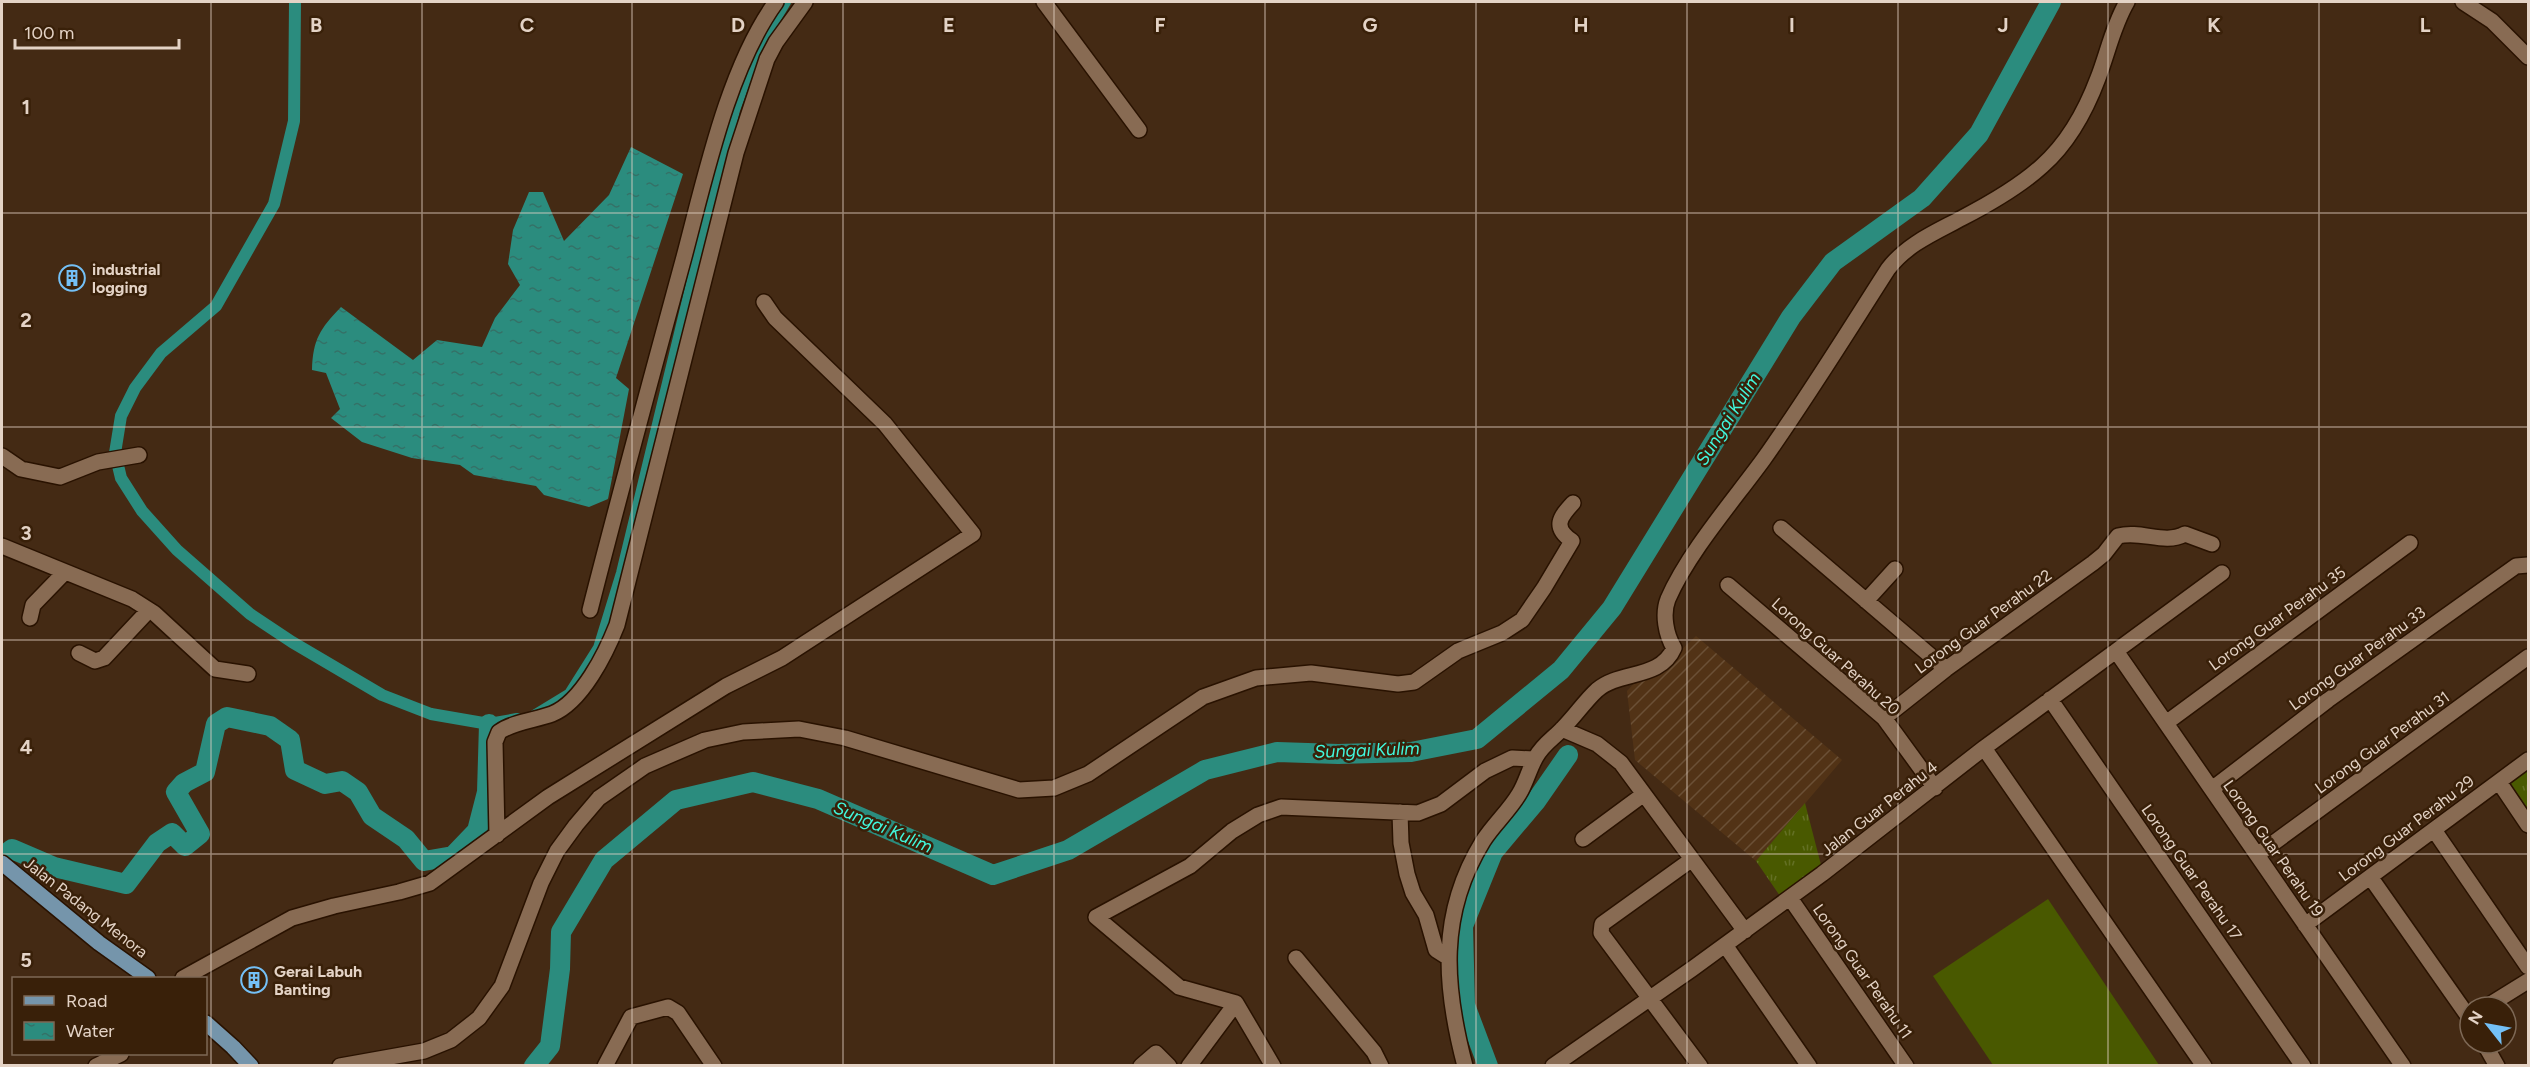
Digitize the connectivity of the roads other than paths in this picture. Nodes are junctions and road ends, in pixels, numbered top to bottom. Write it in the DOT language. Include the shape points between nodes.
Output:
graph roads {
  1 [pos="776,2"];
  2 [pos="805,2"];
  3 [pos="1044,2"];
  4 [pos="2127,2"];
  5 [pos="2463,2"];
  6 [pos="2529,57"];
  7 [pos="1139,130"];
  8 [pos="764,302"];
  9 [pos="139,455"];
  10 [pos="2,456"];
  11 [pos="1573,503"];
  12 [pos="1782,528"];
  13 [pos="2212,543"];
  14 [pos="2410,543"];
  15 [pos="2,546"];
  16 [pos="2529,565"];
  17 [pos="1895,569"];
  18 [pos="65,572"];
  19 [pos="2222,573"];
  20 [pos="1728,585"];
  21 [pos="1866,601"];
  22 [pos="149,610"];
  23 [pos="590,610"];
  24 [pos="30,618"];
  25 [pos="2116,651"];
  26 [pos="79,653"];
  27 [pos="2529,657"];
  28 [pos="1946,669"];
  29 [pos="248,674"];
  30 [pos="2050,699"];
  31 [pos="1884,718"];
  32 [pos="2166,723"];
  33 [pos="1562,729"];
  34 [pos="1984,748"];
  35 [pos="1534,759"];
  36 [pos="2529,760"];
  37 [pos="2499,782"];
  38 [pos="1935,788"];
  39 [pos="2212,789"];
  40 [pos="1644,794"];
  41 [pos="1400,812"];
  42 [pos="2529,825"];
  43 [pos="2434,830"];
  44 [pos="497,835"];
  45 [pos="1583,839"];
  46 [pos="2257,855"];
  47 [pos="1691,860"];
  48 [pos="2,862"];
  49 [pos="2371,878"];
  50 [pos="1790,898"];
  51 [pos="2305,925"];
  52 [pos="1745,931"];
  53 [pos="1725,945"];
  54 [pos="1447,957"];
  55 [pos="1296,958"];
  56 [pos="2529,967"];
  57 [pos="147,977"];
  58 [pos="185,977"];
  59 [pos="2529,981"];
  60 [pos="2506,995"];
  61 [pos="1650,998"];
  62 [pos="2458,1001"];
  63 [pos="1236,1003"];
  64 [pos="207,1024"];
  65 [pos="117,1055"];
  66 [pos="96,1065"];
  67 [pos="251,1065"];
  68 [pos="340,1065"];
  69 [pos="605,1065"];
  70 [pos="714,1065"];
  71 [pos="1141,1065"];
  72 [pos="1169,1065"];
  73 [pos="1189,1065"];
  74 [pos="1273,1065"];
  75 [pos="1381,1065"];
  76 [pos="1465,1065"];
  77 [pos="1553,1065"];
  78 [pos="1700,1065"];
  79 [pos="1809,1065"];
  80 [pos="1906,1065"];
  81 [pos="2204,1065"];
  82 [pos="2303,1065"];
  83 [pos="2403,1065"];
  1 -- 23 [label="street" via="749,48 719,130"];
  2 -- 44 [label="street" via="767,59 736,153 617,625 606,651 566,705 555,713 499,732 495,742"];
  3 -- 7 [label="street"];
  4 -- 33 [label="street" via="2115,23 2082,114 2056,151 2042,166 1983,207 1899,254 1888,269 1816,384 1700,546 1667,601 1665,622 1674,648 1671,654 1655,669 1598,688"];
  5 -- 6 [label="street" via="2492,21"];
  8 -- 44 [label="street" via="775,318 885,424 973,534 782,658 726,686 548,797"];
  9 -- 10 [label="street" via="98,462 60,477 21,469"];
  11 -- 68 [label="street" via="1562,515 1559,526 1572,541 1522,620 1458,651 1414,682 1398,684 1311,673 1256,678 1203,697 1088,774 1054,788 1019,790 845,738 799,729 743,732 705,740 645,766 599,798 557,851 502,986 479,1018 450,1040 424,1051"];
  12 -- 21 [label="street"];
  13 -- 28 [label="street, Lorong Guar Perahu 22" via="2185,534 2173,540 2127,533 2118,536 2104,554"];
  14 -- 32 [label="street, Lorong Guar Perahu 35"];
  15 -- 18 [label="street"];
  16 -- 39 [label="street, Lorong Guar Perahu 33" via="2516,566 2425,629"];
  17 -- 21 [label="street"];
  18 -- 22 [label="street" via="131,598"];
  18 -- 24 [label="street" via="33,605"];
  19 -- 25 [label="street, Jalan Guar Perahu 4"];
  20 -- 31 [label="street, Lorong Guar Perahu 20"];
  21 -- 28 [label="street"];
  22 -- 26 [label="street" via="104,658 95,661"];
  22 -- 29 [label="street" via="215,669"];
  25 -- 30 [label="street, Jalan Guar Perahu 4"];
  25 -- 32 [label="street, Lorong Guar Perahu 19"];
  27 -- 46 [label="street, Lorong Guar Perahu 31"];
  28 -- 31 [label="street, Lorong Guar Perahu 22"];
  30 -- 34 [label="street, Jalan Guar Perahu 4"];
  30 -- 82 [label="street, Lorong Guar Perahu 17"];
  31 -- 38 [label="street, Lorong Guar Perahu 20"];
  32 -- 39 [label="street, Lorong Guar Perahu 19"];
  33 -- 35 [label="street"];
  33 -- 40 [label="street" via="1597,744 1621,763"];
  34 -- 38 [label="street, Jalan Guar Perahu 4"];
  34 -- 81 [label="street"];
  35 -- 41 [label="street" via="1512,758 1485,771 1441,804 1418,813"];
  35 -- 54 [label="street" via="1518,795 1483,840 1470,866 1454,909"];
  36 -- 37 [label="street, Lorong Guar Perahu 29"];
  37 -- 42 [label="street"];
  37 -- 43 [label="street, Lorong Guar Perahu 29"];
  38 -- 50 [label="street, Jalan Guar Perahu 4"];
  39 -- 46 [label="street, Lorong Guar Perahu 19"];
  40 -- 45 [label="street"];
  40 -- 47 [label="street"];
  41 -- 54 [label="street" via="1401,843 1413,893 1426,915 1436,950"];
  41 -- 63 [label="street" via="1281,807 1258,815 1190,866 1096,917 1179,987"];
  43 -- 49 [label="street, Lorong Guar Perahu 29"];
  43 -- 56 [label="street"];
  44 -- 58 [label="street" via="430,883 292,918"];
  46 -- 51 [label="street, Lorong Guar Perahu 19"];
  47 -- 52 [label="street"];
  47 -- 61 [label="street" via="1602,924 1601,933"];
  48 -- 57 [label="main road, Jalan Padang Menora" via="99,943"];
  49 -- 51 [label="street, Lorong Guar Perahu 29"];
  49 -- 62 [label="street"];
  50 -- 52 [label="street, Jalan Guar Perahu 4"];
  50 -- 80 [label="street, Lorong Guar Perahu 11"];
  51 -- 83 [label="street, Lorong Guar Perahu 19"];
  52 -- 53 [label="street, Jalan Guar Perahu 4"];
  53 -- 61 [label="street, Jalan Guar Perahu 4"];
  53 -- 79 [label="street"];
  54 -- 76 [label="street" via="1454,1025"];
  55 -- 75 [label="street"];
  59 -- 60 [label="street"];
  61 -- 77 [label="street, Jalan Guar Perahu 4"];
  61 -- 78 [label="street"];
  63 -- 73 [label="street"];
  63 -- 74 [label="street"];
  64 -- 67 [label="main road"];
  65 -- 66 [label="street"];
  69 -- 70 [label="street" via="631,1017 668,1007 678,1013"];
  71 -- 72 [label="street" via="1156,1053"];
}
